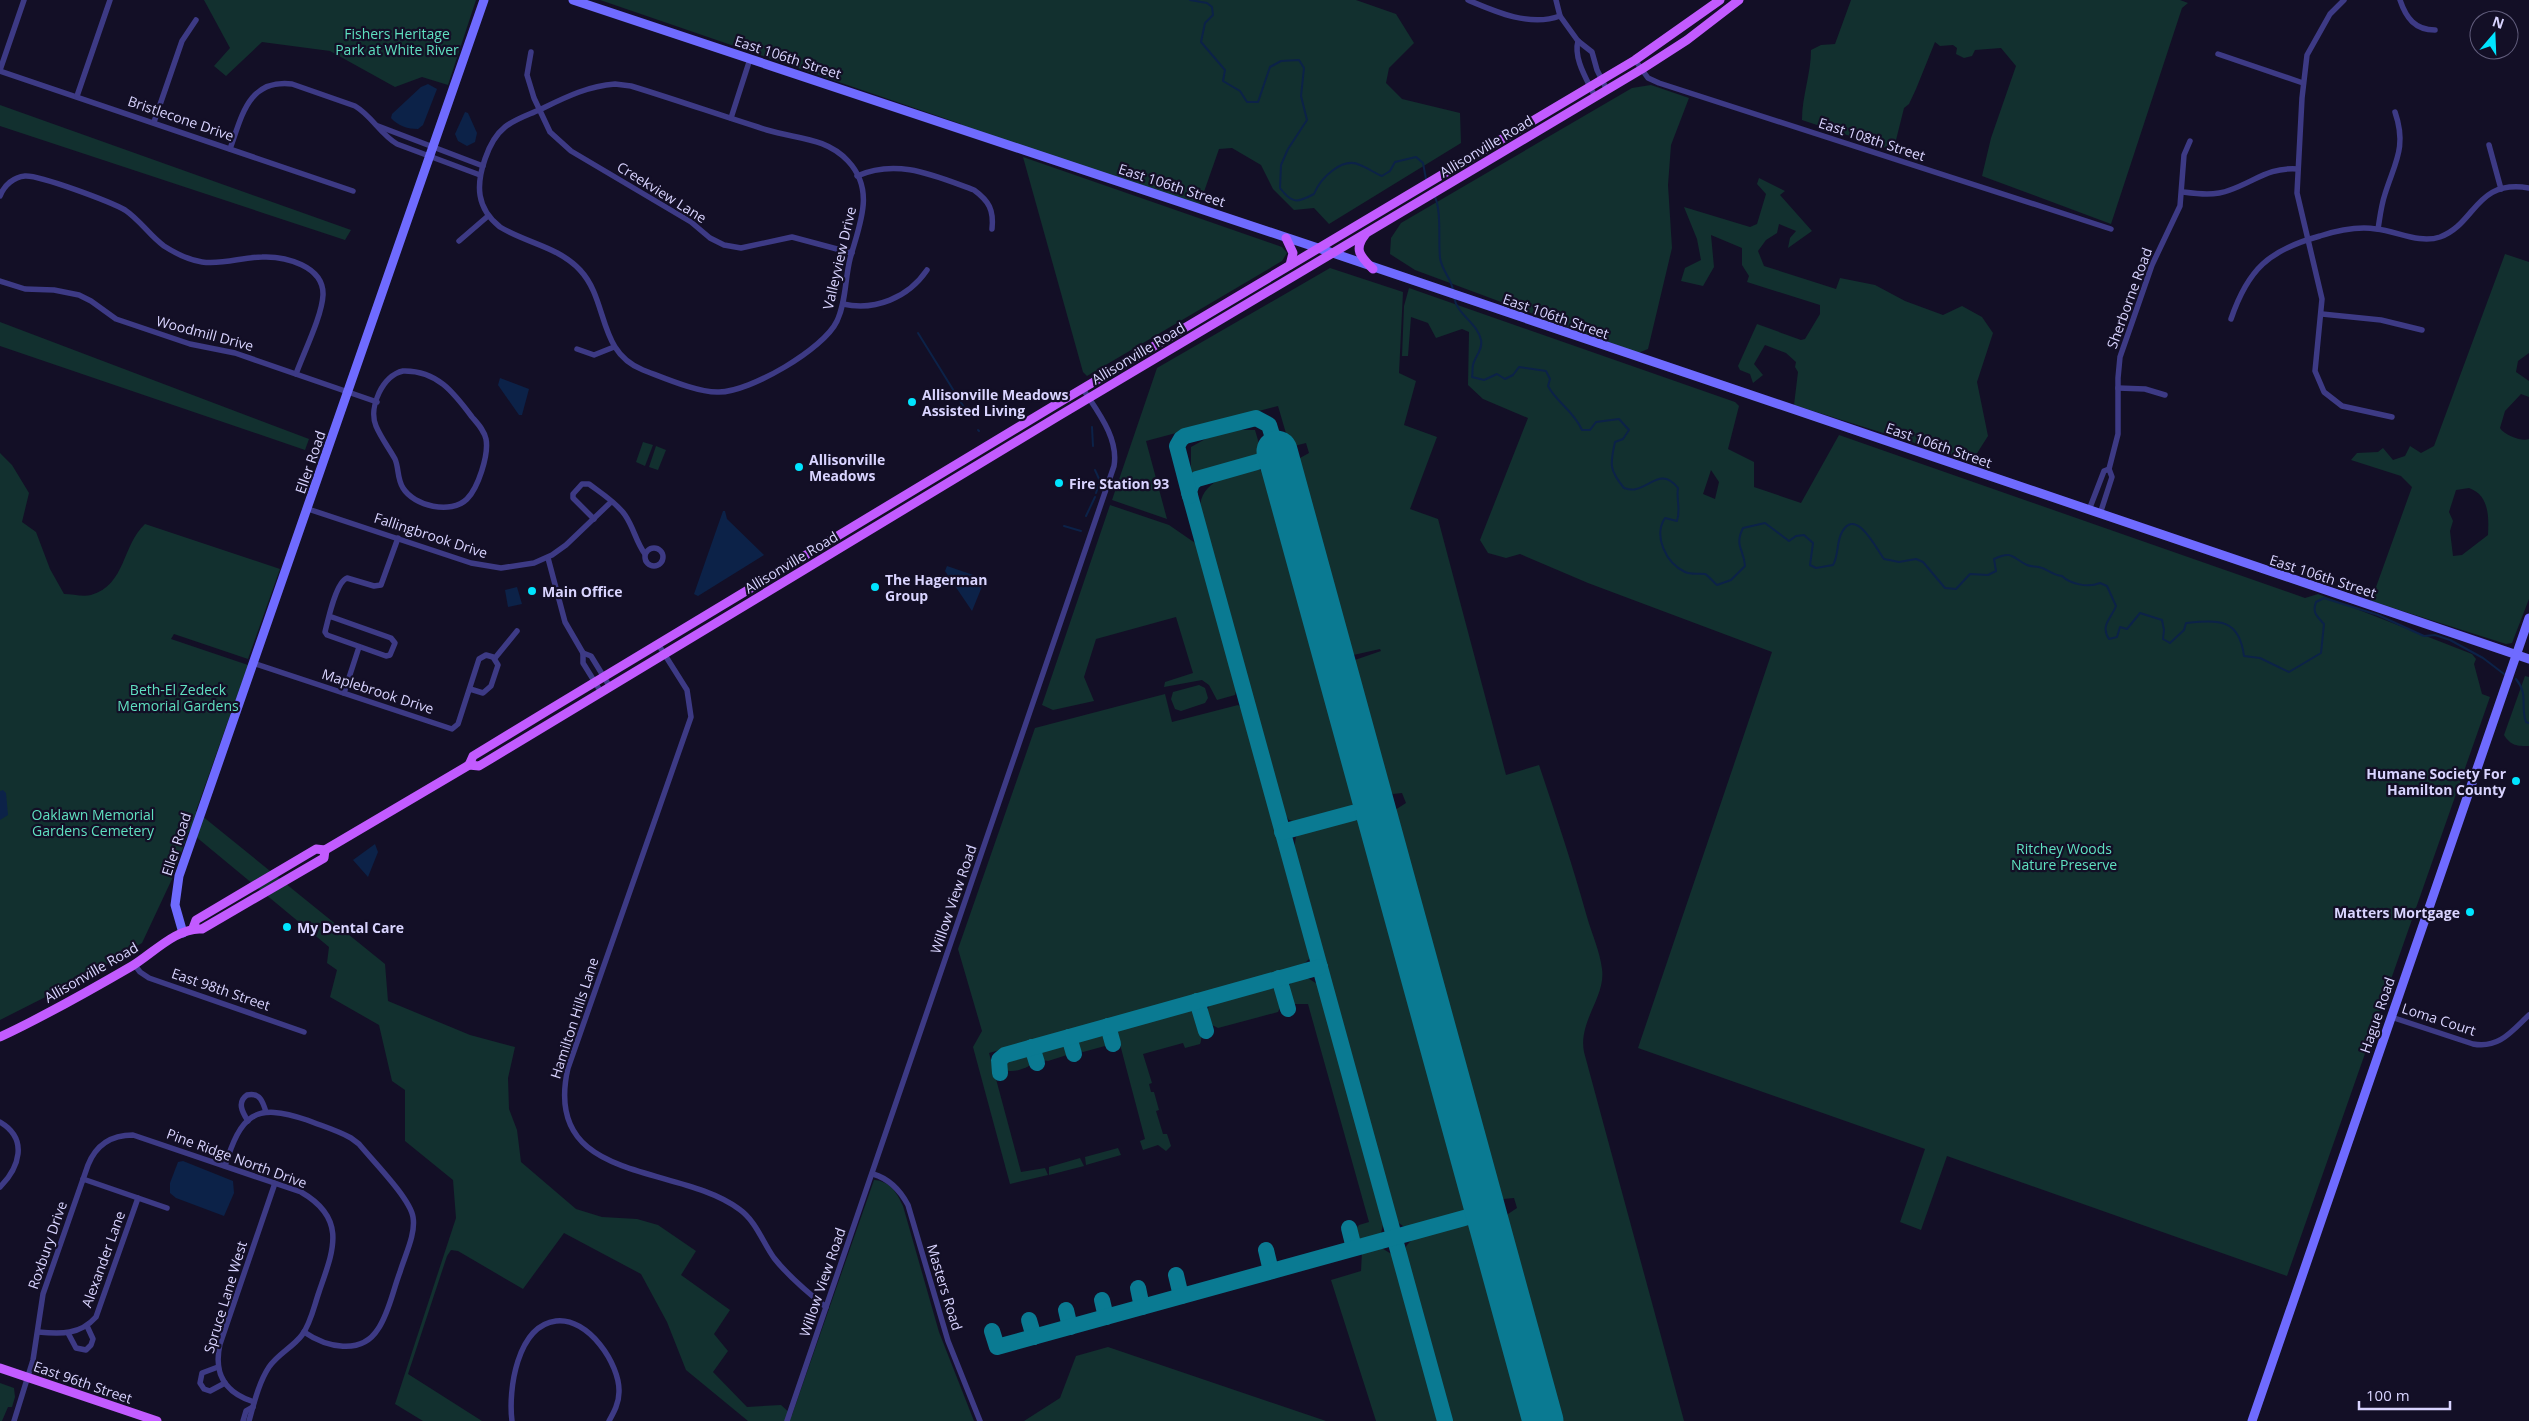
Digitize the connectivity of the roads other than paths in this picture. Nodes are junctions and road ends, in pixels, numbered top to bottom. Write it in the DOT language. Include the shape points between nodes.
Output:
graph roads {
  1 [pos="24,0"];
  2 [pos="110,0"];
  3 [pos="484,0"];
  4 [pos="573,0"];
  5 [pos="1468,0"];
  6 [pos="1556,0"];
  7 [pos="1720,0"];
  8 [pos="1739,0"];
  9 [pos="2344,0"];
  10 [pos="2400,0"];
  11 [pos="1560,16"];
  12 [pos="196,20"];
  13 [pos="2435,30"];
  14 [pos="1578,41"];
  15 [pos="531,52"];
  16 [pos="2218,54"];
  17 [pos="750,59"];
  18 [pos="1635,60"];
  19 [pos="1642,69"];
  20 [pos="0,70"];
  21 [pos="1602,79"];
  22 [pos="2303,82"];
  23 [pos="1590,86"];
  24 [pos="1607,90"];
  25 [pos="77,96"];
  26 [pos="1594,97"];
  27 [pos="540,110"];
  28 [pos="2395,112"];
  29 [pos="731,118"];
  30 [pos="154,122"];
  31 [pos="378,126"];
  32 [pos="2190,141"];
  33 [pos="2489,145"];
  34 [pos="230,149"];
  35 [pos="432,153"];
  36 [pos="483,166"];
  37 [pos="2298,169"];
  38 [pos="480,175"];
  39 [pos="857,176"];
  40 [pos="2529,188"];
  41 [pos="2501,189"];
  42 [pos="353,191"];
  43 [pos="2183,192"];
  44 [pos="0,196"];
  45 [pos="488,216"];
  46 [pos="992,229"];
  47 [pos="2111,229"];
  48 [pos="2378,229"];
  49 [pos="1367,233"];
  50 [pos="1286,238"];
  51 [pos="2307,239"];
  52 [pos="458,241"];
  53 [pos="1318,248"];
  54 [pos="852,253"];
  55 [pos="1332,254"];
  56 [pos="1290,265"];
  57 [pos="1373,269"];
  58 [pos="927,270"];
  59 [pos="0,280"];
  60 [pos="842,304"];
  61 [pos="2322,314"];
  62 [pos="2231,319"];
  63 [pos="2422,330"];
  64 [pos="614,348"];
  65 [pos="577,349"];
  66 [pos="296,374"];
  67 [pos="2118,388"];
  68 [pos="1083,389"];
  69 [pos="348,392"];
  70 [pos="2165,395"];
  71 [pos="1089,398"];
  72 [pos="377,402"];
  73 [pos="2392,417"];
  74 [pos="2109,469"];
  75 [pos="611,502"];
  76 [pos="308,508"];
  77 [pos="2090,510"];
  78 [pos="2100,514"];
  79 [pos="594,519"];
  80 [pos="398,538"];
  81 [pos="645,554"];
  82 [pos="548,558"];
  83 [pos="329,616"];
  84 [pos="2529,618"];
  85 [pos="517,631"];
  86 [pos="658,644"];
  87 [pos="359,647"];
  88 [pos="583,653"];
  89 [pos="664,654"];
  90 [pos="2517,655"];
  91 [pos="495,658"];
  92 [pos="2529,659"];
  93 [pos="253,663"];
  94 [pos="604,677"];
  95 [pos="595,683"];
  96 [pos="610,687"];
  97 [pos="470,688"];
  98 [pos="601,692"];
  99 [pos="344,693"];
  100 [pos="469,766"];
  101 [pos="183,933"];
  102 [pos="134,964"];
  103 [pos="2529,1015"];
  104 [pos="2391,1017"];
  105 [pos="304,1032"];
  106 [pos="0,1037"];
  107 [pos="266,1112"];
  108 [pos="248,1121"];
  109 [pos="0,1122"];
  110 [pos="119,1136"];
  111 [pos="226,1166"];
  112 [pos="873,1174"];
  113 [pos="83,1179"];
  114 [pos="276,1183"];
  115 [pos="0,1187"];
  116 [pos="138,1198"];
  117 [pos="167,1208"];
  118 [pos="826,1307"];
  119 [pos="87,1326"];
  120 [pos="38,1332"];
  121 [pos="304,1332"];
  122 [pos="68,1333"];
  123 [pos="218,1367"];
  124 [pos="0,1368"];
  125 [pos="29,1378"];
  126 [pos="225,1383"];
  127 [pos="253,1405"];
  128 [pos="14,1421"];
  129 [pos="157,1421"];
  130 [pos="243,1421"];
  131 [pos="249,1421"];
  132 [pos="512,1421"];
  133 [pos="609,1421"];
  134 [pos="787,1421"];
  135 [pos="980,1421"];
  136 [pos="2252,1421"];
  1 -- 20 [label="street"];
  2 -- 25 [label="street"];
  3 -- 35 [label="street, Eller Road"];
  4 -- 17 [label="street, East 106th Street"];
  5 -- 11 [label="street" via="1533,22"];
  6 -- 11 [label="street"];
  7 -- 18 [label="main road, Allisonville Road"];
  8 -- 19 [label="main road, Allisonville Road"];
  9 -- 22 [label="street" via="2330,14 2309,51"];
  10 -- 13 [label="street" via="2412,23 2423,29"];
  11 -- 14 [label="street"];
  12 -- 30 [label="street" via="182,41"];
  14 -- 21 [label="street" via="1592,52"];
  14 -- 23 [label="street" via="1582,69"];
  15 -- 27 [label="street, Creekview Lane" via="527,75"];
  16 -- 22 [label="street"];
  17 -- 29 [label="street"];
  17 -- 50 [label="street, East 106th Street"];
  18 -- 19 [label="street, East 108th Street"];
  18 -- 21 [label="main road, Allisonville Road"];
  19 -- 24 [label="main road, Allisonville Road"];
  19 -- 47 [label="street, East 108th Street" via="1648,78 1659,83"];
  20 -- 25 [label="street, Bristlecone Drive"];
  21 -- 23 [label="main road, Allisonville Road"];
  21 -- 24 [label="street"];
  22 -- 37 [label="street"];
  23 -- 26 [label="street"];
  23 -- 53 [label="main road, Allisonville Road"];
  24 -- 26 [label="main road, Allisonville Road"];
  25 -- 30 [label="street, Bristlecone Drive"];
  26 -- 49 [label="main road, Allisonville Road"];
  27 -- 29 [label="street, Valleyview Drive" via="584,90 615,84 632,86"];
  27 -- 36 [label="street, Valleyview Drive" via="505,127 490,147"];
  27 -- 54 [label="street, Creekview Lane" via="550,132 562,145 691,222 717,242 741,248 792,237"];
  28 -- 48 [label="street" via="2401,134 2400,152 2384,195"];
  29 -- 39 [label="street, Valleyview Drive" via="830,146 847,160"];
  30 -- 34 [label="street, Bristlecone Drive"];
  31 -- 34 [label="street" via="355,106 282,83 265,88 249,101"];
  31 -- 35 [label="street"];
  31 -- 35 [label="street" via="397,144"];
  32 -- 43 [label="street, Sherborne Road" via="2184,155"];
  33 -- 41 [label="street"];
  34 -- 42 [label="street, Bristlecone Drive"];
  35 -- 36 [label="street"];
  35 -- 38 [label="street"];
  35 -- 69 [label="street, Eller Road"];
  36 -- 38 [label="street, Valleyview Drive"];
  37 -- 43 [label="street" via="2268,172 2224,192"];
  37 -- 51 [label="street" via="2298,205"];
  38 -- 45 [label="street, Valleyview Drive" via="480,199"];
  39 -- 46 [label="street" via="880,168 898,168 974,190 992,208"];
  39 -- 54 [label="street, Valleyview Drive" via="864,202"];
  40 -- 41 [label="street"];
  41 -- 48 [label="street" via="2480,200 2451,231 2442,236 2421,239"];
  43 -- 67 [label="street, Sherborne Road" via="2177,216 2152,265 2120,357"];
  44 -- 66 [label="street" via="7,184 16,178 32,176 114,205 136,219 162,245 187,257 222,263 274,258 296,263 315,273 320,279 323,297"];
  45 -- 52 [label="street"];
  45 -- 64 [label="street, Valleyview Drive" via="504,229 562,255 582,272 594,292"];
  48 -- 51 [label="street" via="2346,229"];
  49 -- 55 [label="main road, Allisonville Road"];
  49 -- 57 [label="main road" via="1357,249"];
  50 -- 53 [label="street, East 106th Street"];
  50 -- 56 [label="main road" via="1293,253"];
  51 -- 61 [label="street" via="2321,290"];
  51 -- 62 [label="street" via="2282,249 2260,266 2244,286"];
  53 -- 55 [label="street, East 106th Street"];
  53 -- 56 [label="main road, Allisonville Road"];
  54 -- 60 [label="street, Valleyview Drive"];
  55 -- 57 [label="street, East 106th Street"];
  55 -- 71 [label="main road, Allisonville Road"];
  56 -- 68 [label="main road, Allisonville Road"];
  57 -- 77 [label="street, East 106th Street"];
  58 -- 60 [label="street" via="916,284 882,304 867,308"];
  59 -- 66 [label="street, Woodmill Drive" via="25,289 73,293 116,319 190,344 236,352"];
  60 -- 64 [label="street, Valleyview Drive" via="835,325 816,346 745,388 734,391 704,390 642,369"];
  61 -- 63 [label="street" via="2381,320"];
  61 -- 73 [label="street" via="2315,364 2321,388 2349,409"];
  64 -- 65 [label="street" via="594,355"];
  66 -- 69 [label="street, Woodmill Drive"];
  67 -- 70 [label="street" via="2145,389"];
  67 -- 74 [label="street, Sherborne Road" via="2118,434"];
  68 -- 71 [label="street, Willow View Road"];
  68 -- 86 [label="main road, Allisonville Road"];
  69 -- 72 [label="street, Woodmill Drive"];
  69 -- 76 [label="street, Eller Road"];
  71 -- 89 [label="main road, Allisonville Road"];
  71 -- 112 [label="street, Willow View Road" via="1115,448 1112,473"];
  72 -- 72 [label="street" via="385,383 393,374 403,370 449,386 482,429 486,440 483,463 472,492 460,504 440,508 405,491 396,461 376,426"];
  74 -- 77 [label="street, Sherborne Road" via="2104,471"];
  74 -- 78 [label="street, Sherborne Road" via="2112,476"];
  75 -- 79 [label="street, Fallingbrook Drive"];
  75 -- 79 [label="street" via="589,484 578,486 573,498"];
  75 -- 81 [label="street" via="625,515"];
  76 -- 80 [label="street, Fallingbrook Drive"];
  76 -- 93 [label="street, Eller Road"];
  77 -- 78 [label="street, East 106th Street"];
  78 -- 90 [label="street, East 106th Street"];
  79 -- 82 [label="street, Fallingbrook Drive"];
  80 -- 82 [label="street, Fallingbrook Drive" via="485,567 519,566"];
  80 -- 83 [label="street" via="380,585 343,580"];
  82 -- 88 [label="street" via="565,622"];
  83 -- 87 [label="street" via="325,634"];
  83 -- 87 [label="street" via="395,642 388,656"];
  84 -- 90 [label="street, Hague Road"];
  85 -- 91 [label="street, Maplebrook Drive"];
  86 -- 89 [label="street, Hamilton Hills Lane"];
  86 -- 94 [label="main road, Allisonville Road"];
  87 -- 99 [label="street"];
  88 -- 94 [label="street" via="591,656"];
  88 -- 95 [label="street" via="583,663"];
  89 -- 96 [label="main road, Allisonville Road"];
  89 -- 118 [label="street, Hamilton Hills Lane" via="687,690 691,717 568,1068 564,1097 568,1119 583,1143 603,1158 708,1193 739,1209 749,1217 788,1275"];
  90 -- 92 [label="street, East 106th Street"];
  90 -- 104 [label="street, Hague Road"];
  91 -- 97 [label="street, Maplebrook Drive" via="482,657"];
  91 -- 97 [label="street" via="498,665 489,688 483,693"];
  93 -- 99 [label="street, Maplebrook Drive"];
  93 -- 101 [label="street, Eller Road" via="179,876 176,909"];
  94 -- 95 [label="main road, Allisonville Road"];
  94 -- 96 [label="street"];
  95 -- 98 [label="street"];
  95 -- 100 [label="main road, Allisonville Road" via="473,756"];
  96 -- 98 [label="main road, Allisonville Road"];
  97 -- 99 [label="street, Maplebrook Drive" via="458,724 452,729"];
  98 -- 100 [label="main road, Allisonville Road" via="479,766"];
  100 -- 101 [label="main road, Allisonville Road" via="325,850 316,849 300,858 196,920 193,928"];
  101 -- 102 [label="main road, Allisonville Road"];
  102 -- 105 [label="street, East 98th Street" via="149,978"];
  102 -- 106 [label="main road, Allisonville Road"];
  103 -- 104 [label="street, Loma Court" via="2502,1040 2486,1046"];
  104 -- 136 [label="street, Hague Road"];
  107 -- 108 [label="street"];
  107 -- 108 [label="street" via="260,1098 248,1095 241,1106"];
  107 -- 121 [label="street" via="282,1112 359,1144 411,1209 414,1226 383,1320 371,1338 350,1347 340,1347 326,1344"];
  108 -- 111 [label="street" via="234,1139"];
  109 -- 115 [label="street" via="12,1132 18,1151 13,1173"];
  110 -- 111 [label="street, Pine Ridge North Drive" via="146,1138"];
  110 -- 113 [label="street, Roxbury Drive" via="96,1150"];
  111 -- 114 [label="street, Pine Ridge North Drive"];
  112 -- 118 [label="street, Willow View Road"];
  112 -- 135 [label="street, Masters Road" via="896,1187 908,1205 948,1341"];
  113 -- 116 [label="street"];
  113 -- 120 [label="street, Roxbury Drive" via="43,1294"];
  114 -- 121 [label="street, Pine Ridge North Drive" via="301,1192 314,1201 332,1226 334,1248"];
  114 -- 123 [label="street, Spruce Lane West" via="220,1344"];
  116 -- 117 [label="street"];
  116 -- 119 [label="street, Alexander Lane" via="102,1304"];
  118 -- 134 [label="street, Willow View Road"];
  119 -- 122 [label="street, Alexander Lane"];
  119 -- 122 [label="street, Alexander Lane" via="93,1339 86,1350 76,1348"];
  120 -- 122 [label="street, Alexander Lane"];
  120 -- 125 [label="street, Roxbury Drive"];
  121 -- 127 [label="street" via="268,1368"];
  123 -- 126 [label="street, Spruce Lane West"];
  123 -- 126 [label="street" via="202,1373 200,1383 210,1391"];
  124 -- 125 [label="main road, East 96th Street"];
  125 -- 128 [label="street, Roxbury Drive"];
  125 -- 129 [label="main road, East 96th Street"];
  126 -- 127 [label="street, Spruce Lane West"];
  127 -- 130 [label="street" via="246,1411"];
  127 -- 131 [label="street"];
  132 -- 133 [label="street" via="511,1387 519,1357 534,1333 557,1320 586,1330 600,1344 614,1368 619,1392 617,1406"];
}
